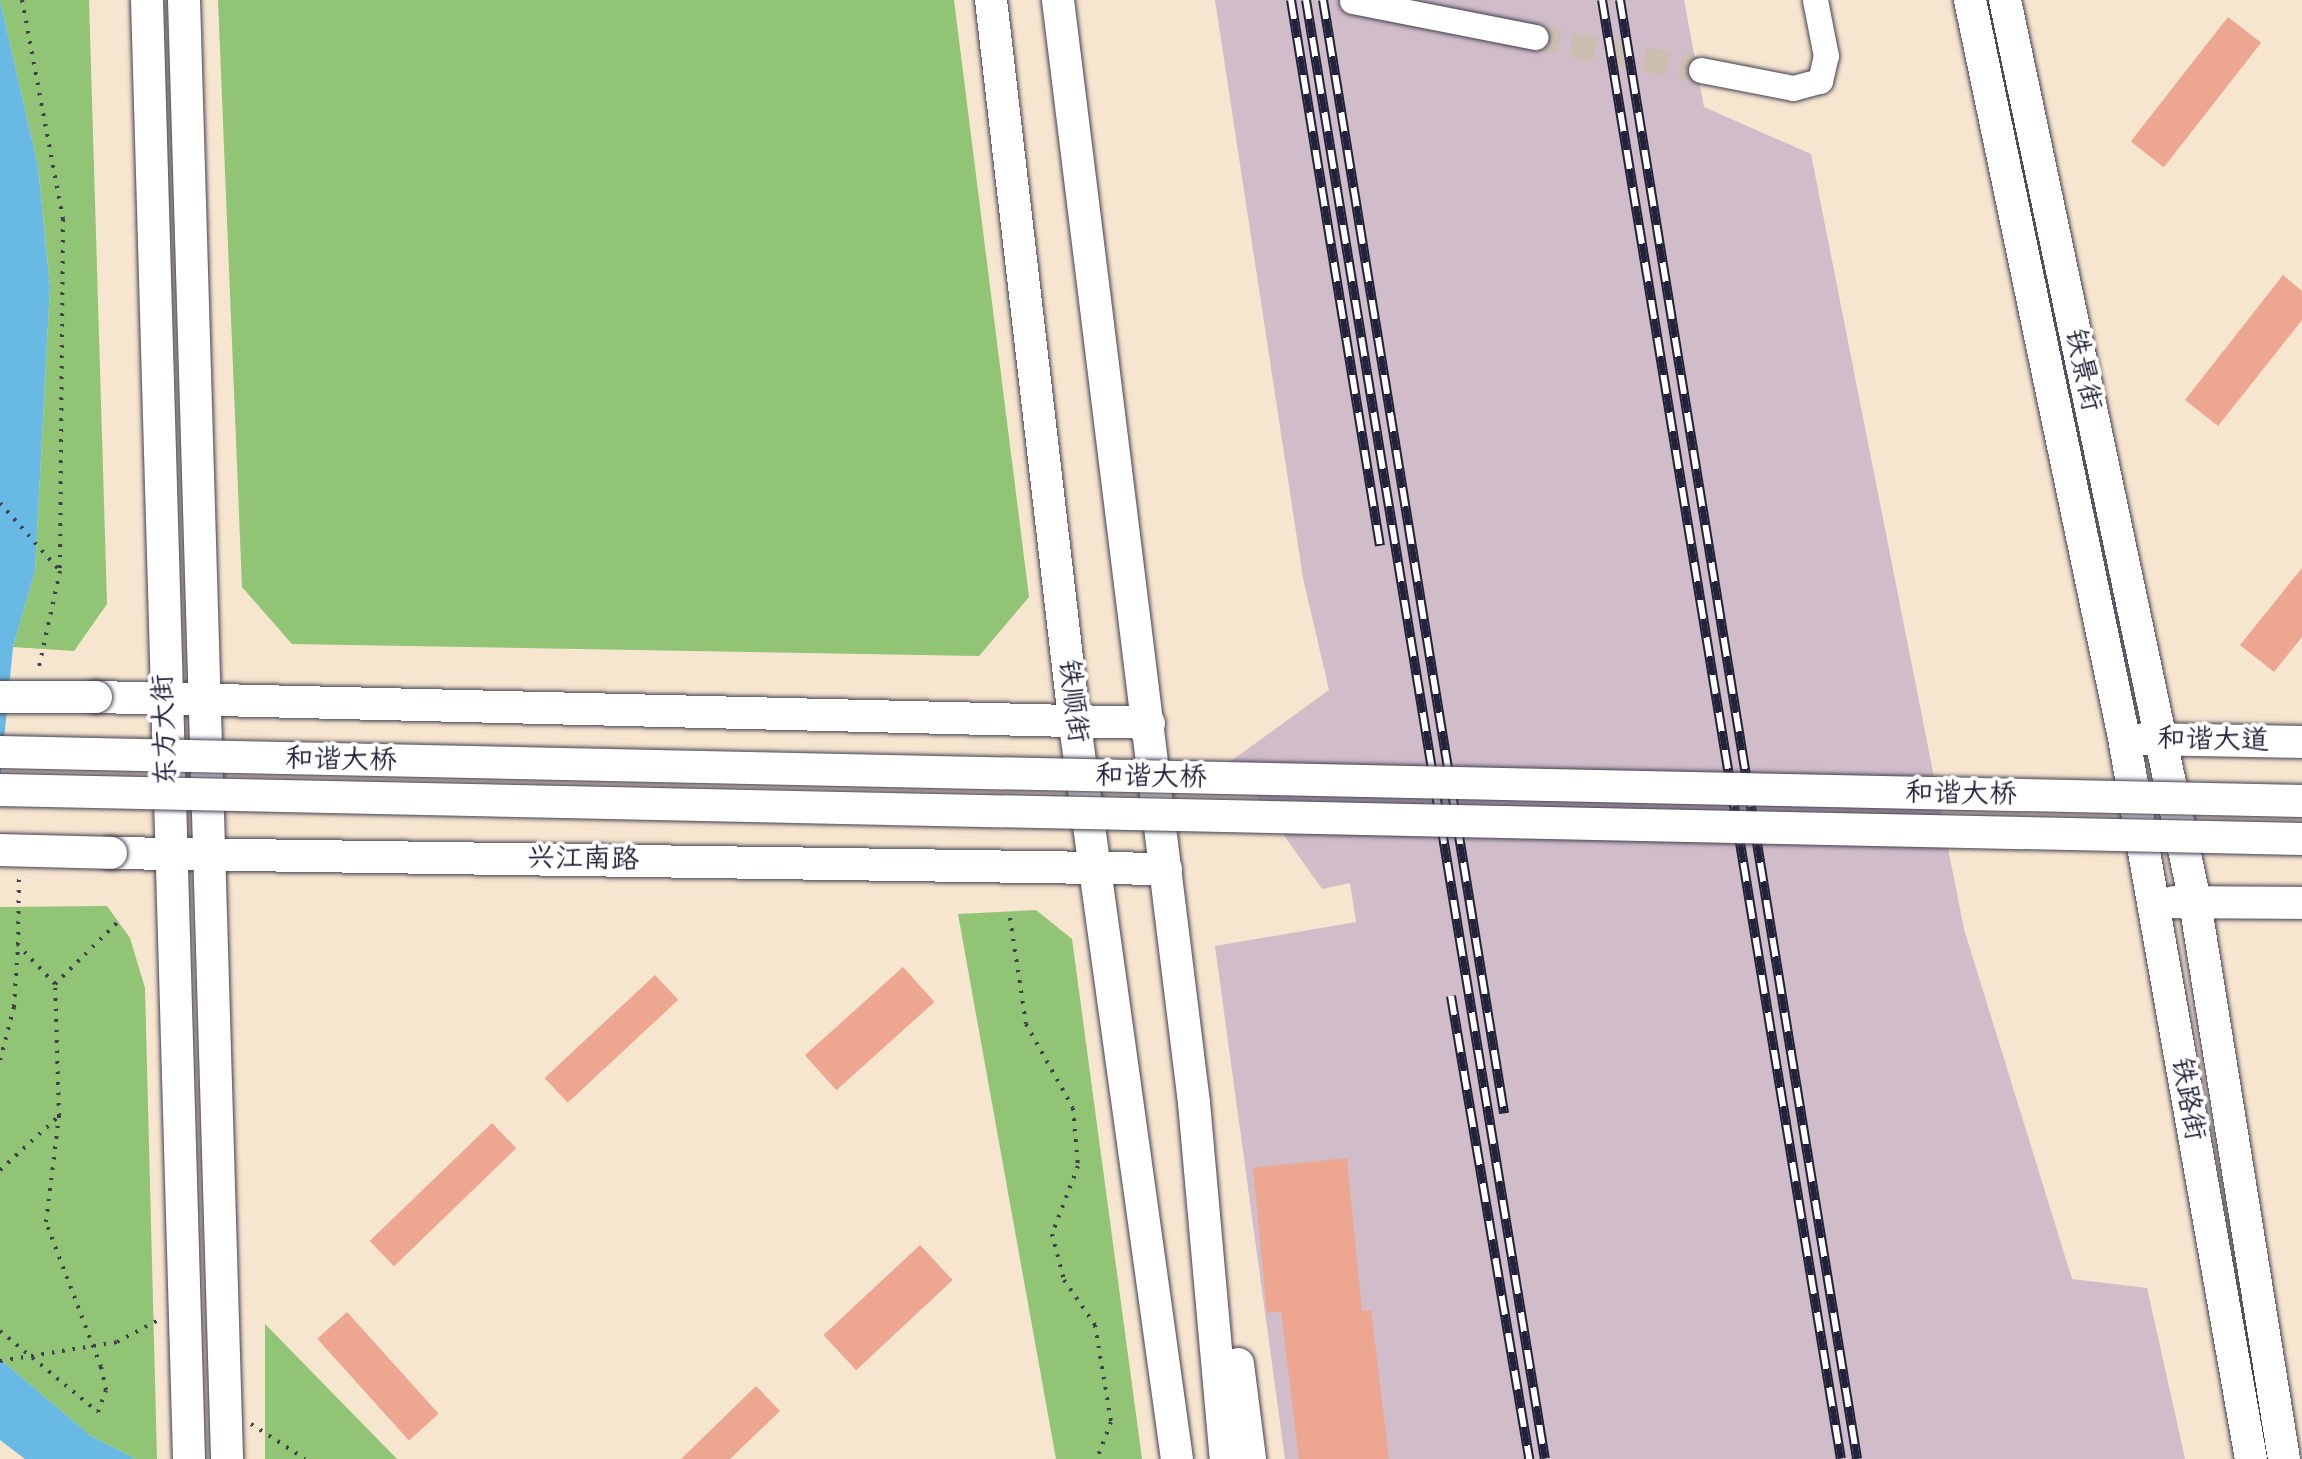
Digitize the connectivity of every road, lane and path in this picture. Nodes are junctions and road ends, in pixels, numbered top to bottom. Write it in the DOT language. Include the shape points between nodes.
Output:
graph roads {
  1 [pos="22,0"];
  2 [pos="147,0"];
  3 [pos="184,0"];
  4 [pos="991,0"];
  5 [pos="1058,0"];
  6 [pos="1352,0"];
  7 [pos="1815,0"];
  8 [pos="1970,0"];
  9 [pos="2005,0"];
  10 [pos="1535,37"];
  11 [pos="1701,70"];
  12 [pos="0,504"];
  13 [pos="60,571"];
  14 [pos="36,690"];
  15 [pos="0,697"];
  16 [pos="164,697"];
  17 [pos="204,698"];
  18 [pos="1074,718"];
  19 [pos="1148,723"];
  20 [pos="2124,738"];
  21 [pos="2162,739"];
  22 [pos="2302,742"];
  23 [pos="0,752"];
  24 [pos="0,790"];
  25 [pos="2302,801"];
  26 [pos="2302,838"];
  27 [pos="169,853"];
  28 [pos="212,854"];
  29 [pos="10,857"];
  30 [pos="1098,867"];
  31 [pos="1166,869"];
  32 [pos="2195,902"];
  33 [pos="2154,903"];
  34 [pos="2302,903"];
  35 [pos="121,918"];
  36 [pos="1010,918"];
  37 [pos="18,945"];
  38 [pos="56,984"];
  39 [pos="0,1060"];
  40 [pos="1194,1104"];
  41 [pos="60,1116"];
  42 [pos="0,1170"];
  43 [pos="187,1307"];
  44 [pos="0,1331"];
  45 [pos="90,1348"];
  46 [pos="28,1356"];
  47 [pos="0,1361"];
  48 [pos="226,1408"];
  49 [pos="188,1445"];
  50 [pos="227,1459"];
  51 [pos="306,1459"];
  52 [pos="1098,1459"];
  53 [pos="1178,1459"];
  54 [pos="1226,1459"];
  55 [pos="1250,1459"];
  56 [pos="2251,1459"];
  57 [pos="2284,1459"];
  1 -- 13 [label="path" via="63,219"];
  2 -- 16 [label="main road, 东方大街"];
  3 -- 17 [label="main road, 东方大街"];
  4 -- 18 [label="main road, 铁顺街"];
  5 -- 19 [label="main road"];
  6 -- 10 [label="lane"];
  7 -- 11 [label="lane" via="1826,56 1820,81 1793,88"];
  8 -- 20 [label="main road, 铁景街"];
  9 -- 21 [label="main road, 铁景街"];
  12 -- 13 [label="path"];
  13 -- 14 [label="path" via="42,632"];
  15 -- 16 [label="main road, bridge"];
  16 -- 17 [label="main road"];
  16 -- 27 [label="main road, 东方大街"];
  17 -- 18 [label="main road"];
  17 -- 28 [label="main road, 东方大街"];
  18 -- 19 [label="main road"];
  18 -- 30 [label="main road, 铁顺街"];
  19 -- 31 [label="main road"];
  20 -- 21 [label="main road, 和谐大道"];
  20 -- 33 [label="main road, 铁路街"];
  21 -- 22 [label="main road, 和谐大道"];
  21 -- 32 [label="main road, 铁路街"];
  23 -- 25 [label="main road, 和谐大桥, bridge"];
  24 -- 26 [label="main road, 和谐大桥, bridge"];
  27 -- 28 [label="main road, 兴江南路"];
  27 -- 29 [label="main road, 兴江南路, bridge"];
  27 -- 43 [label="main road, 东方大街"];
  28 -- 30 [label="main road, 兴江南路"];
  28 -- 48 [label="main road, 东方大街"];
  29 -- 37 [label="path"];
  30 -- 31 [label="main road, 兴江南路"];
  30 -- 53 [label="main road, 铁顺街"];
  31 -- 40 [label="main road"];
  32 -- 33 [label="main road"];
  32 -- 34 [label="main road"];
  32 -- 57 [label="main road, 铁路街"];
  33 -- 56 [label="main road, 铁路街"];
  35 -- 38 [label="path"];
  36 -- 52 [label="path" via="1026,1024 1074,1108 1078,1166 1052,1234 1057,1265 1094,1324 1110,1422"];
  37 -- 38 [label="path"];
  37 -- 39 [label="path" via="14,1007"];
  38 -- 41 [label="path"];
  40 -- 54 [label="main road"];
  40 -- 55 [label="main road"];
  41 -- 42 [label="path"];
  41 -- 45 [label="path" via="46,1222"];
  43 -- 45 [label="path"];
  43 -- 49 [label="main road, 东方大街"];
  44 -- 46 [label="path"];
  45 -- 46 [label="path"];
  45 -- 46 [label="path" via="106,1390 98,1412"];
  46 -- 47 [label="path"];
  48 -- 50 [label="main road, 东方大街"];
  48 -- 51 [label="path"];
}
